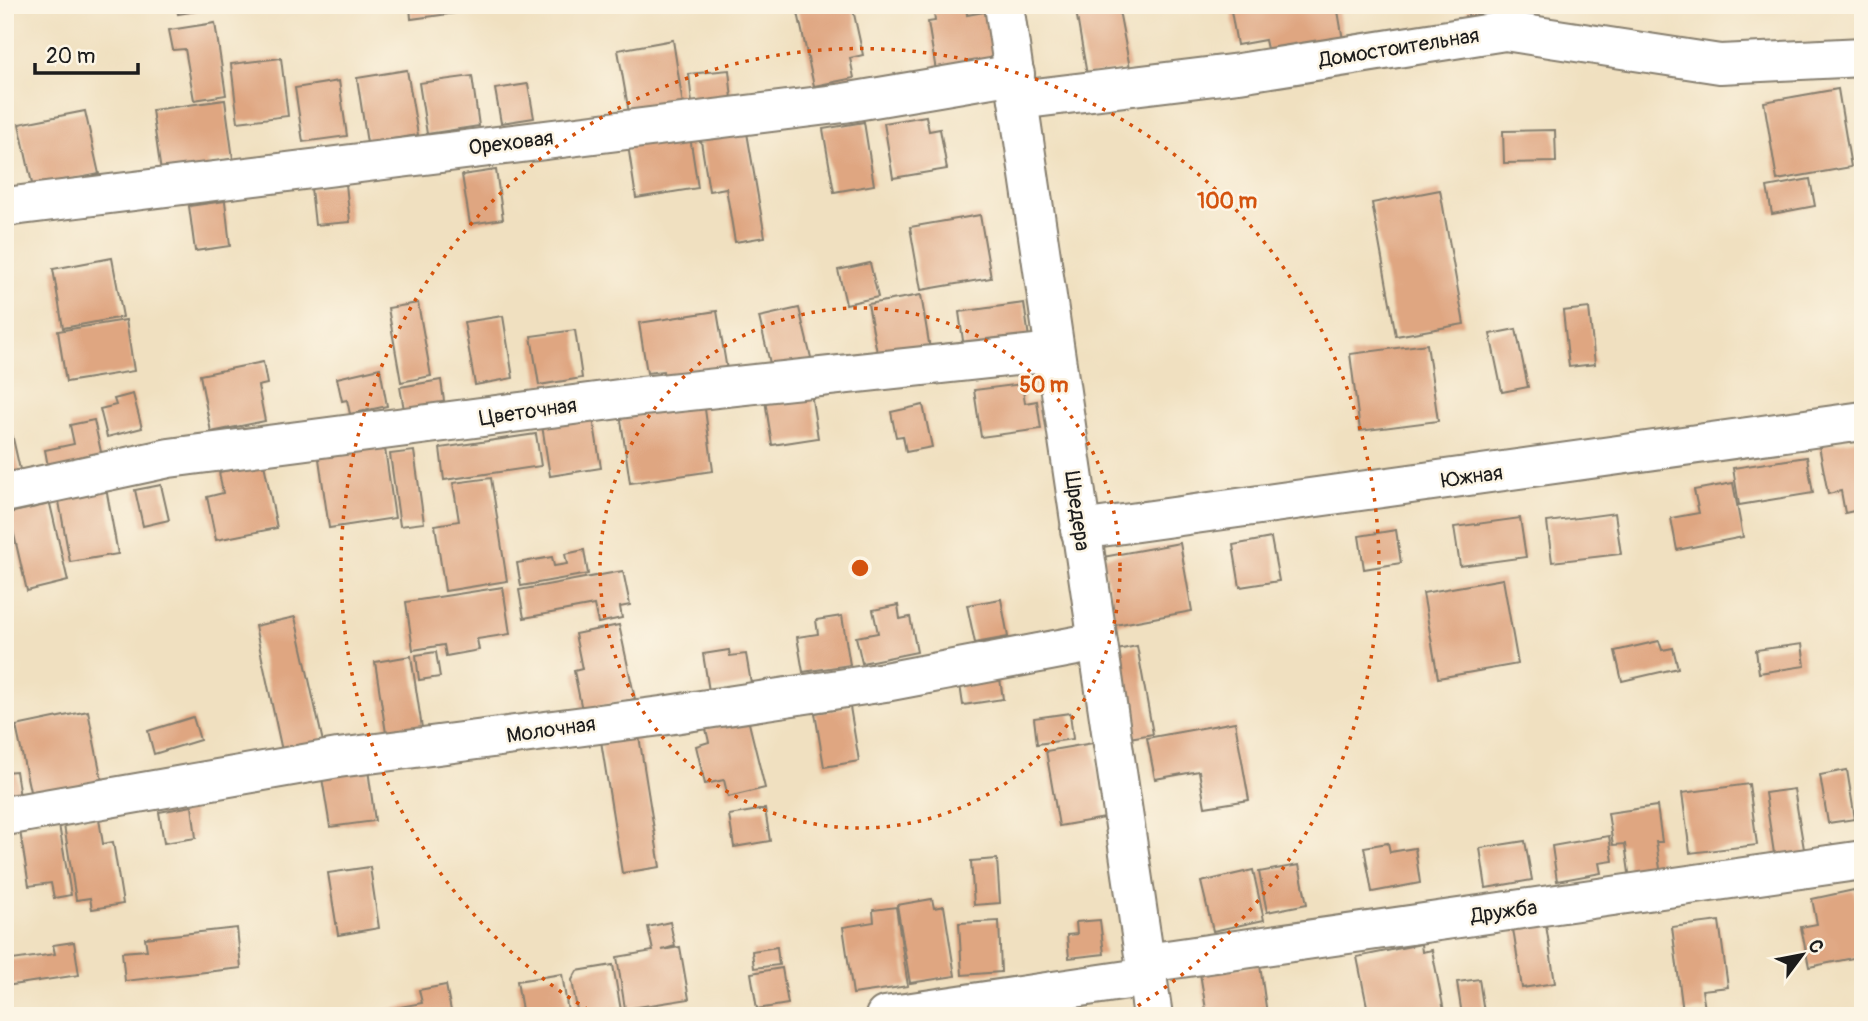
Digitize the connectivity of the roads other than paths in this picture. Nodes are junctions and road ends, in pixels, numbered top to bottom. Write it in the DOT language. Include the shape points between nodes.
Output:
graph roads {
  1 [pos="1004,5"];
  2 [pos="1863,57"];
  3 [pos="1017,87"];
  4 [pos="5,207"];
  5 [pos="1054,352"];
  6 [pos="1863,421"];
  7 [pos="5,493"];
  8 [pos="1080,530"];
  9 [pos="1097,642"];
  10 [pos="5,816"];
  11 [pos="1863,860"];
  12 [pos="1147,970"];
  13 [pos="885,1016"];
  14 [pos="1153,1016"];
  1 -- 3 [label="street, Шредера"];
  2 -- 3 [label="street, Домостоительная" via="1720,64 1505,31 1239,73"];
  3 -- 4 [label="street, Ореховая" via="844,103"];
  3 -- 5 [label="street, Шредера"];
  5 -- 7 [label="street, Цветочная" via="642,396 169,458"];
  5 -- 8 [label="street, Шредера"];
  6 -- 8 [label="street, Южная"];
  8 -- 9 [label="street, Шредера"];
  9 -- 10 [label="street, Молочная" via="886,682 338,758"];
  9 -- 12 [label="street, Шредера"];
  11 -- 12 [label="street, Дружба"];
  12 -- 13 [label="street, Дружба"];
  12 -- 14 [label="street, Шредера"];
}
